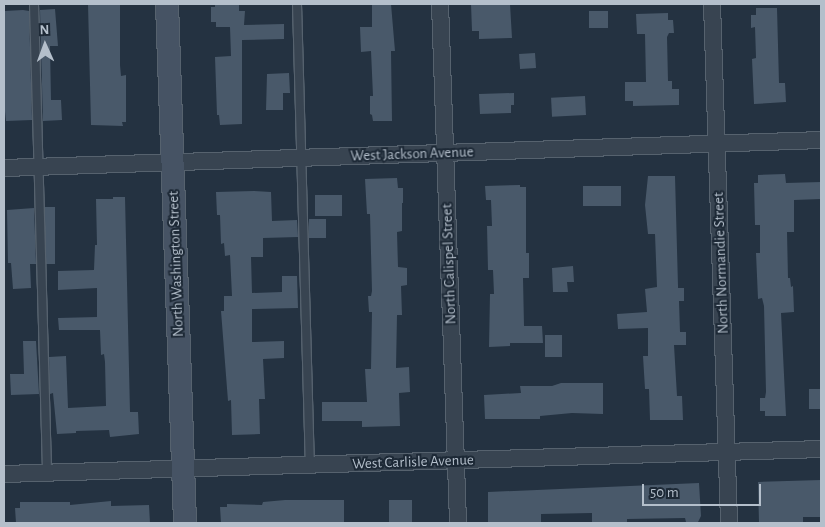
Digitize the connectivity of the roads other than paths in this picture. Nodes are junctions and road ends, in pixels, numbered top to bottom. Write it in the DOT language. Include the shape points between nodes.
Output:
graph roads {
  1 [pos="34,4"];
  2 [pos="167,4"];
  3 [pos="297,4"];
  4 [pos="440,4"];
  5 [pos="712,4"];
  6 [pos="821,140"];
  7 [pos="716,144"];
  8 [pos="445,153"];
  9 [pos="302,157"];
  10 [pos="172,162"];
  11 [pos="38,167"];
  12 [pos="4,168"];
  13 [pos="821,449"];
  14 [pos="727,452"];
  15 [pos="455,461"];
  16 [pos="310,465"];
  17 [pos="183,468"];
  18 [pos="47,472"];
  19 [pos="4,474"];
  20 [pos="185,523"];
  21 [pos="458,523"];
  22 [pos="729,523"];
  1 -- 11 [label="lane"];
  2 -- 10 [label="main road, North Washington Street"];
  3 -- 9 [label="lane"];
  4 -- 8 [label="street, North Calispel Street"];
  5 -- 7 [label="street, North Normandie Street"];
  6 -- 7 [label="street, West Jackson Avenue"];
  7 -- 8 [label="street, West Jackson Avenue"];
  7 -- 14 [label="street, North Normandie Street"];
  8 -- 9 [label="street, West Jackson Avenue"];
  8 -- 15 [label="street, North Calispel Street"];
  9 -- 10 [label="street, West Jackson Avenue"];
  9 -- 16 [label="lane"];
  10 -- 11 [label="street, West Jackson Avenue"];
  10 -- 17 [label="main road, North Washington Street"];
  11 -- 12 [label="street, West Jackson Avenue"];
  11 -- 18 [label="lane"];
  13 -- 14 [label="street, West Carlisle Avenue"];
  14 -- 15 [label="street, West Carlisle Avenue"];
  14 -- 22 [label="street, North Normandie Street"];
  15 -- 16 [label="street, West Carlisle Avenue"];
  15 -- 21 [label="street, North Calispel Street"];
  16 -- 17 [label="street, West Carlisle Avenue"];
  17 -- 18 [label="street, West Carlisle Avenue"];
  17 -- 20 [label="main road, North Washington Street"];
  18 -- 19 [label="street, West Carlisle Avenue"];
}
